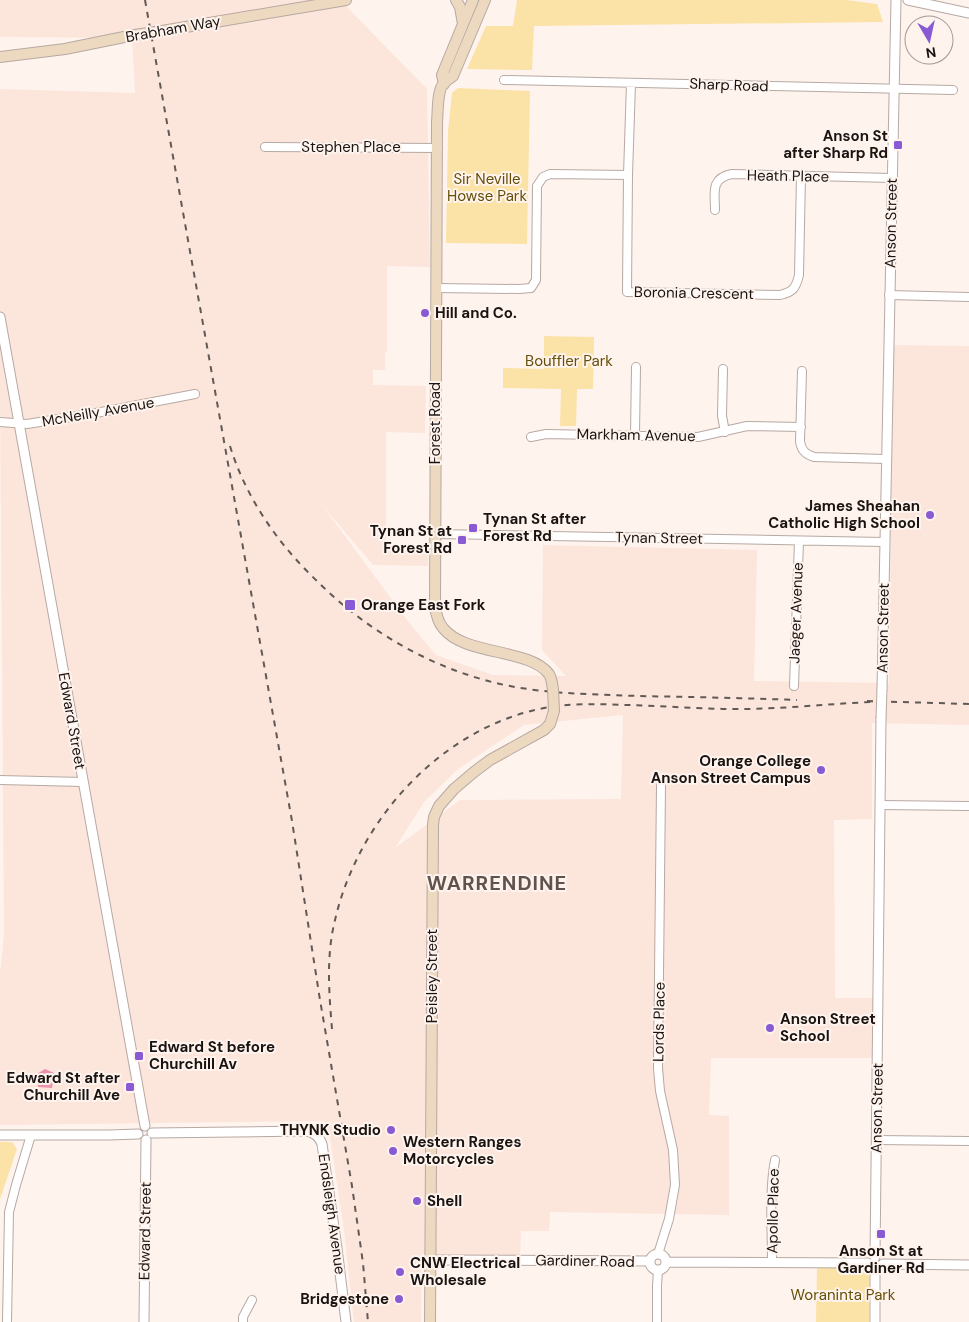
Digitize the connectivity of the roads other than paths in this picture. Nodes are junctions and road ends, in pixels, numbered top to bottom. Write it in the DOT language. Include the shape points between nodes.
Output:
graph roads {
  1 [pos="456,0"];
  2 [pos="474,0"];
  3 [pos="485,0"];
  4 [pos="896,0"];
  5 [pos="908,0"];
  6 [pos="339,1"];
  7 [pos="969,13"];
  8 [pos="463,25"];
  9 [pos="0,58"];
  10 [pos="504,80"];
  11 [pos="631,83"];
  12 [pos="444,84"];
  13 [pos="893,90"];
  14 [pos="953,90"];
  15 [pos="265,147"];
  16 [pos="438,148"];
  17 [pos="628,175"];
  18 [pos="801,176"];
  19 [pos="891,178"];
  20 [pos="715,210"];
  21 [pos="436,288"];
  22 [pos="889,295"];
  23 [pos="969,297"];
  24 [pos="0,317"];
  25 [pos="636,367"];
  26 [pos="723,369"];
  27 [pos="802,370"];
  28 [pos="195,394"];
  29 [pos="0,422"];
  30 [pos="19,423"];
  31 [pos="801,427"];
  32 [pos="725,432"];
  33 [pos="635,436"];
  34 [pos="531,437"];
  35 [pos="886,459"];
  36 [pos="434,534"];
  37 [pos="798,541"];
  38 [pos="884,542"];
  39 [pos="794,686"];
  40 [pos="553,689"];
  41 [pos="0,780"];
  42 [pos="83,782"];
  43 [pos="661,786"];
  44 [pos="880,804"];
  45 [pos="969,806"];
  46 [pos="145,1126"];
  47 [pos="138,1134"];
  48 [pos="0,1135"];
  49 [pos="31,1135"];
  50 [pos="149,1137"];
  51 [pos="876,1140"];
  52 [pos="969,1141"];
  53 [pos="775,1160"];
  54 [pos="658,1254"];
  55 [pos="430,1260"];
  56 [pos="872,1260"];
  57 [pos="650,1261"];
  58 [pos="666,1262"];
  59 [pos="772,1262"];
  60 [pos="883,1264"];
  61 [pos="969,1265"];
  62 [pos="658,1270"];
  63 [pos="875,1271"];
  64 [pos="252,1300"];
  65 [pos="7,1322"];
  66 [pos="144,1322"];
  67 [pos="243,1322"];
  68 [pos="346,1322"];
  69 [pos="430,1322"];
  70 [pos="656,1322"];
  71 [pos="875,1322"];
  1 -- 8 [label="main road"];
  2 -- 8 [label="main road, Forest Road"];
  3 -- 12 [label="main road, Forest Road" via="453,76"];
  4 -- 13 [label="street, Anson Street"];
  5 -- 7 [label="street"];
  6 -- 9 [label="main road, Brabham Way, bridge"];
  8 -- 12 [label="main road, Forest Road" via="442,75"];
  10 -- 11 [label="street, Sharp Road"];
  11 -- 13 [label="street, Sharp Road"];
  11 -- 17 [label="street, Boronia Crescent"];
  12 -- 16 [label="main road, Forest Road" via="439,101"];
  13 -- 14 [label="street, Sharp Road"];
  13 -- 19 [label="street, Anson Street"];
  15 -- 16 [label="street, Stephen Place"];
  16 -- 21 [label="main road, Forest Road"];
  17 -- 18 [label="street, Boronia Crescent" via="627,292 780,295 793,290 799,275"];
  17 -- 21 [label="street" via="550,174 543,177 537,186 536,280 531,288"];
  18 -- 19 [label="street, Heath Place"];
  18 -- 20 [label="street, Heath Place" via="725,175 716,184"];
  19 -- 22 [label="street, Anson Street"];
  21 -- 36 [label="main road, Forest Road"];
  22 -- 23 [label="street"];
  22 -- 35 [label="street, Anson Street"];
  24 -- 30 [label="street, Edward Street"];
  25 -- 33 [label="street"];
  26 -- 32 [label="street"];
  27 -- 31 [label="street"];
  28 -- 30 [label="street, McNeilly Avenue" via="96,414"];
  29 -- 30 [label="street, McNeilly Avenue"];
  30 -- 42 [label="street, Edward Street"];
  31 -- 32 [label="street, Markham Avenue" via="747,426"];
  31 -- 35 [label="street" via="801,447 808,455"];
  32 -- 33 [label="street, Markham Avenue" via="698,437"];
  33 -- 34 [label="street, Markham Avenue" via="546,434"];
  35 -- 38 [label="street, Anson Street"];
  36 -- 37 [label="street, Tynan Street"];
  36 -- 40 [label="main road, Forest Road" via="435,606 443,628 460,640 537,665 550,676"];
  37 -- 38 [label="street, Tynan Street"];
  37 -- 39 [label="street, Jaeger Avenue"];
  38 -- 44 [label="street, Anson Street, bridge"];
  40 -- 55 [label="main road, Peisley Street, bridge" via="554,711 550,724 490,760 454,789 434,817"];
  41 -- 42 [label="street"];
  42 -- 46 [label="street, Edward Street"];
  43 -- 54 [label="street, Lords Place" via="658,1068 673,1150 675,1185"];
  44 -- 45 [label="street"];
  44 -- 51 [label="street, Anson Street"];
  46 -- 47 [label="street" via="139,1129"];
  46 -- 50 [label="street" via="149,1127"];
  47 -- 49 [label="street"];
  47 -- 50 [label="street" via="142,1139"];
  48 -- 49 [label="street"];
  49 -- 65 [label="street" via="9,1212"];
  50 -- 66 [label="street, Edward Street"];
  50 -- 68 [label="street, Endsleigh Avenue" via="306,1131 318,1137 322,1144"];
  51 -- 52 [label="street"];
  51 -- 56 [label="street, Anson Street"];
  53 -- 59 [label="street, Apollo Place"];
  54 -- 57 [label="street"];
  54 -- 58 [label="street"];
  55 -- 57 [label="street, Gardiner Road"];
  55 -- 69 [label="main road, Peisley Street"];
  56 -- 59 [label="street"];
  56 -- 60 [label="street" via="881,1259"];
  56 -- 63 [label="street" via="870,1268"];
  57 -- 62 [label="street"];
  58 -- 59 [label="street"];
  58 -- 62 [label="street"];
  60 -- 61 [label="street"];
  60 -- 63 [label="street"];
  62 -- 70 [label="street"];
  63 -- 71 [label="street"];
  64 -- 67 [label="street"];
}
